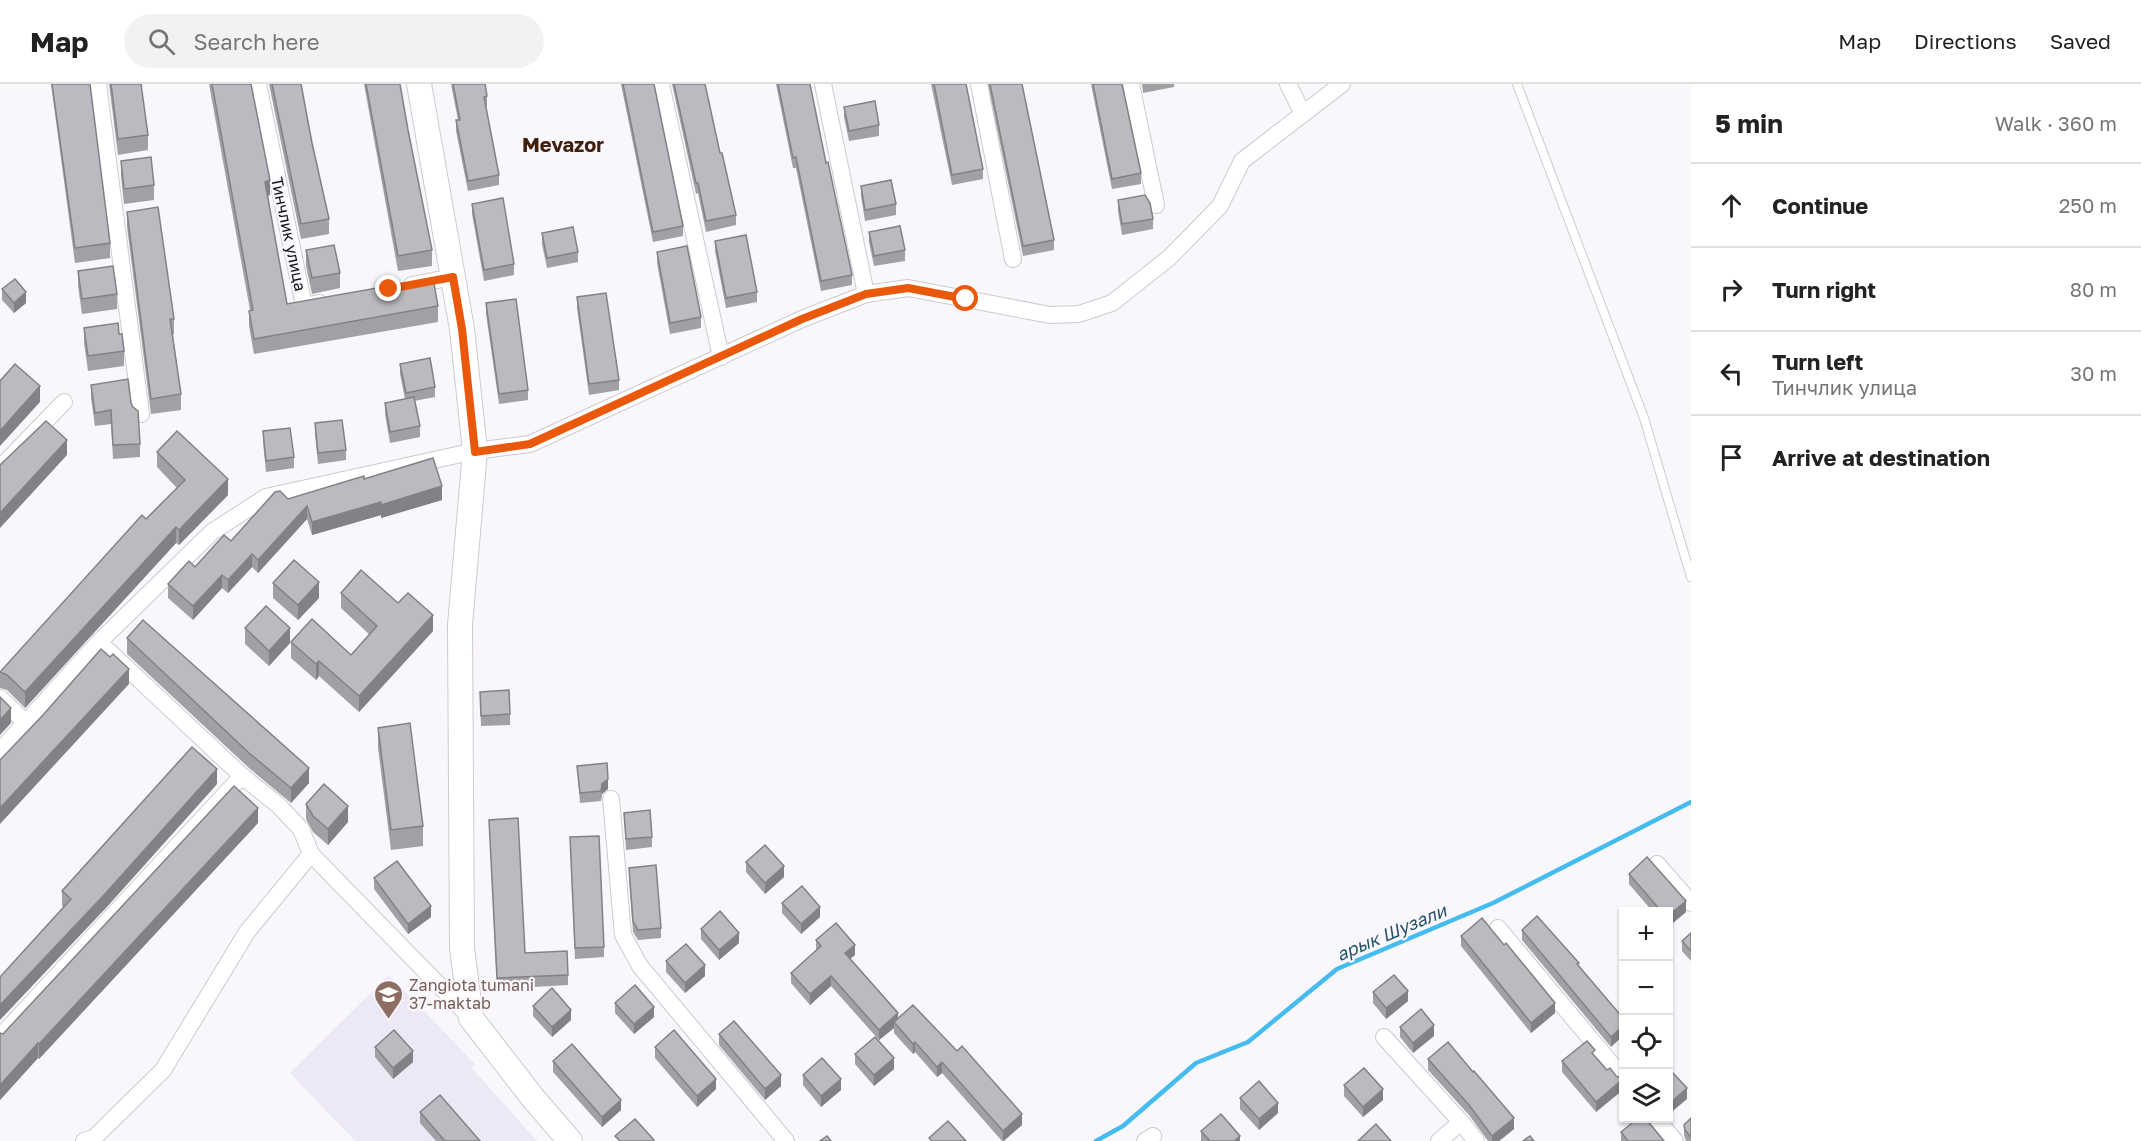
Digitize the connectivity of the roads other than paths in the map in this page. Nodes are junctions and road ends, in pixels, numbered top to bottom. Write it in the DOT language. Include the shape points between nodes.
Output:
graph roads {
  1 [pos="98,84"];
  2 [pos="258,84"];
  3 [pos="419,84"];
  4 [pos="661,84"];
  5 [pos="823,84"];
  6 [pos="979,84"];
  7 [pos="1131,84"];
  8 [pos="1288,84"];
  9 [pos="1342,84"];
  10 [pos="1517,84"];
  11 [pos="1303,114"];
  12 [pos="1156,206"];
  13 [pos="1014,259"];
  14 [pos="453,277"];
  15 [pos="396,288"];
  16 [pos="866,294"];
  17 [pos="338,299"];
  18 [pos="721,357"];
  19 [pos="64,402"];
  20 [pos="141,414"];
  21 [pos="475,452"];
  22 [pos="0,468"];
  23 [pos="1691,577"];
  24 [pos="99,642"];
  25 [pos="0,698"];
  26 [pos="26,723"];
  27 [pos="0,751"];
  28 [pos="243,776"];
  29 [pos="611,799"];
  30 [pos="311,854"];
  31 [pos="1657,864"];
  32 [pos="1691,903"];
  33 [pos="1498,928"];
  34 [pos="471,1018"];
  35 [pos="0,1037"];
  36 [pos="1384,1037"];
  37 [pos="1619,1074"];
  38 [pos="1461,1122"];
  39 [pos="1659,1123"];
  40 [pos="84,1141"];
  41 [pos="570,1141"];
  42 [pos="786,1141"];
  43 [pos="1439,1141"];
  44 [pos="1476,1141"];
  45 [pos="1675,1141"];
  1 -- 20 [label="street"];
  2 -- 17 [label="street, Тинчлик улица" via="304,306"];
  3 -- 14 [label="main road"];
  4 -- 18 [label="street"];
  5 -- 16 [label="street"];
  6 -- 13 [label="street"];
  7 -- 12 [label="street"];
  8 -- 11 [label="street"];
  9 -- 11 [label="street"];
  10 -- 23 [label="lane" via="1644,418"];
  11 -- 16 [label="street" via="1242,161 1220,206 1169,258 1112,303 1079,314 1050,315 908,288"];
  14 -- 15 [label="street"];
  14 -- 21 [label="main road"];
  16 -- 18 [label="street"];
  18 -- 21 [label="street" via="530,444"];
  19 -- 22 [label="street"];
  21 -- 24 [label="street" via="266,497 212,532"];
  21 -- 34 [label="main road" via="460,625 462,948"];
  24 -- 26 [label="street"];
  24 -- 28 [label="street"];
  25 -- 26 [label="street"];
  26 -- 27 [label="street"];
  28 -- 30 [label="street" via="301,829"];
  28 -- 35 [label="street"];
  29 -- 42 [label="street" via="623,935 640,966"];
  30 -- 34 [label="street"];
  30 -- 40 [label="street" via="247,932 163,1070 94,1138"];
  31 -- 32 [label="street"];
  33 -- 37 [label="street"];
  34 -- 41 [label="main road"];
  36 -- 38 [label="street"];
  38 -- 43 [label="street"];
  38 -- 44 [label="street"];
  39 -- 45 [label="street"];
}
